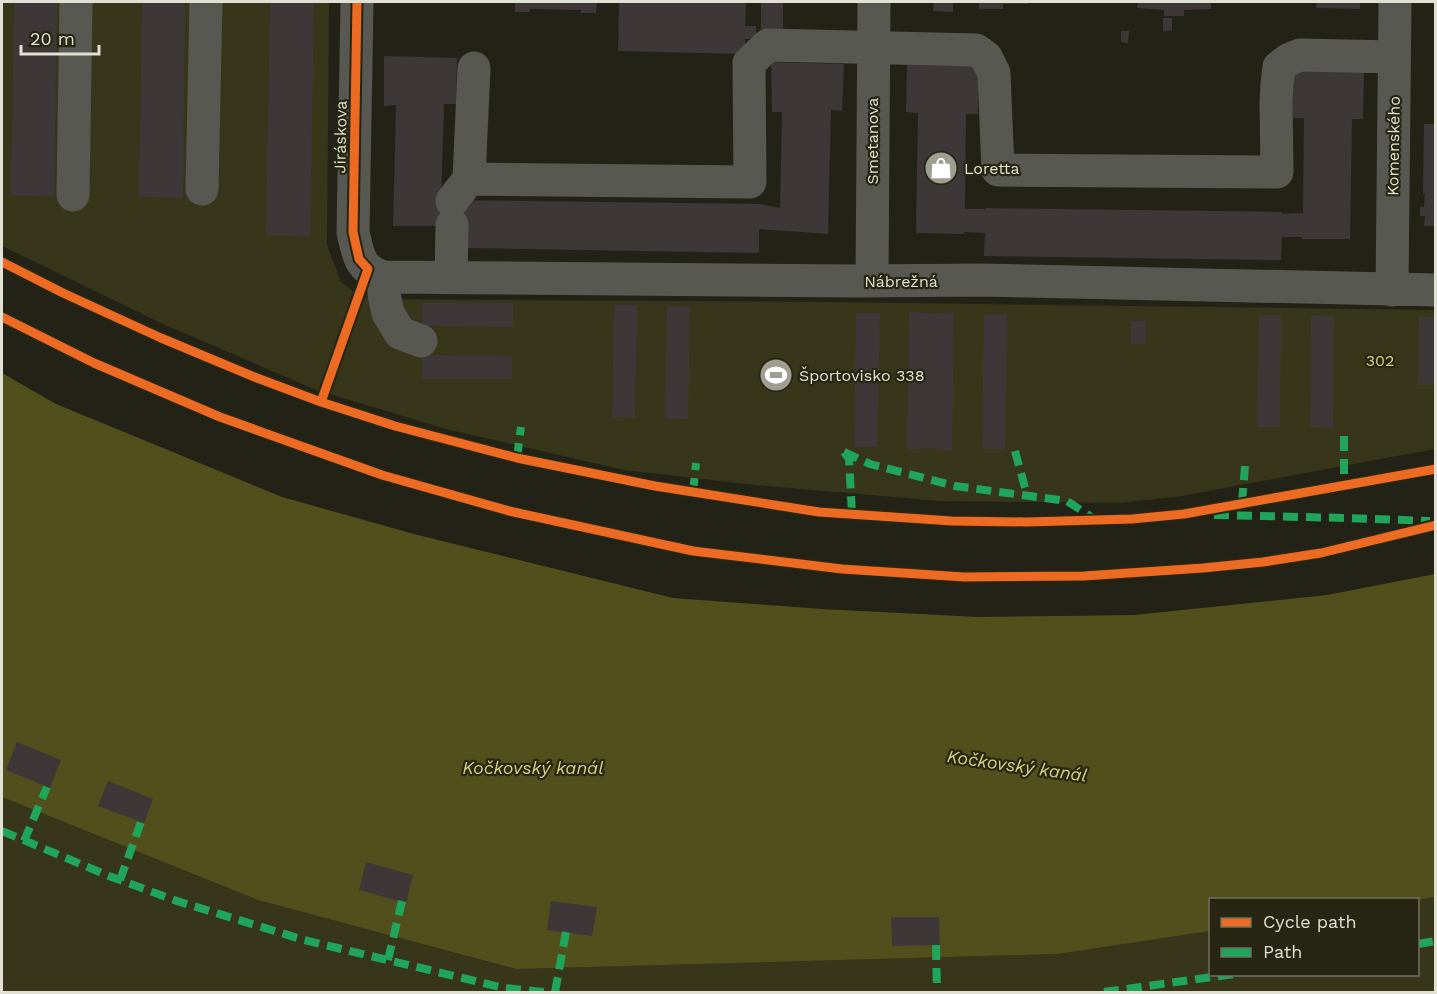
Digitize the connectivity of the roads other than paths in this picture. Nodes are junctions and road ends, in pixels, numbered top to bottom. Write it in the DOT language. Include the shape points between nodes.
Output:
graph roads {
  1 [pos="76,2"];
  2 [pos="206,2"];
  3 [pos="357,2"];
  4 [pos="874,2"];
  5 [pos="1395,2"];
  6 [pos="873,48"];
  7 [pos="1394,57"];
  8 [pos="474,68"];
  9 [pos="202,189"];
  10 [pos="73,195"];
  11 [pos="458,202"];
  12 [pos="376,274"];
  13 [pos="451,278"];
  14 [pos="872,281"];
  15 [pos="1392,290"];
  16 [pos="1436,290"];
  17 [pos="421,341"];
  1 -- 10 [label="street"];
  2 -- 9 [label="street"];
  3 -- 12 [label="street, Jiráskova" via="353,232 359,259"];
  4 -- 6 [label="street, Smetanova"];
  5 -- 7 [label="street, Komenského"];
  6 -- 7 [label="street" via="976,50 986,57 994,73 998,170 1278,172 1279,67 1300,55"];
  6 -- 11 [label="street" via="768,45 749,63 750,182"];
  6 -- 14 [label="street, Smetanova"];
  7 -- 15 [label="street, Komenského"];
  8 -- 11 [label="street"];
  11 -- 13 [label="street"];
  12 -- 13 [label="street, Nábrežná"];
  12 -- 17 [label="street, Jiráskova" via="387,314 400,333"];
  13 -- 14 [label="street, Nábrežná"];
  14 -- 15 [label="street, Nábrežná"];
  15 -- 16 [label="street, Nábrežná"];
}
